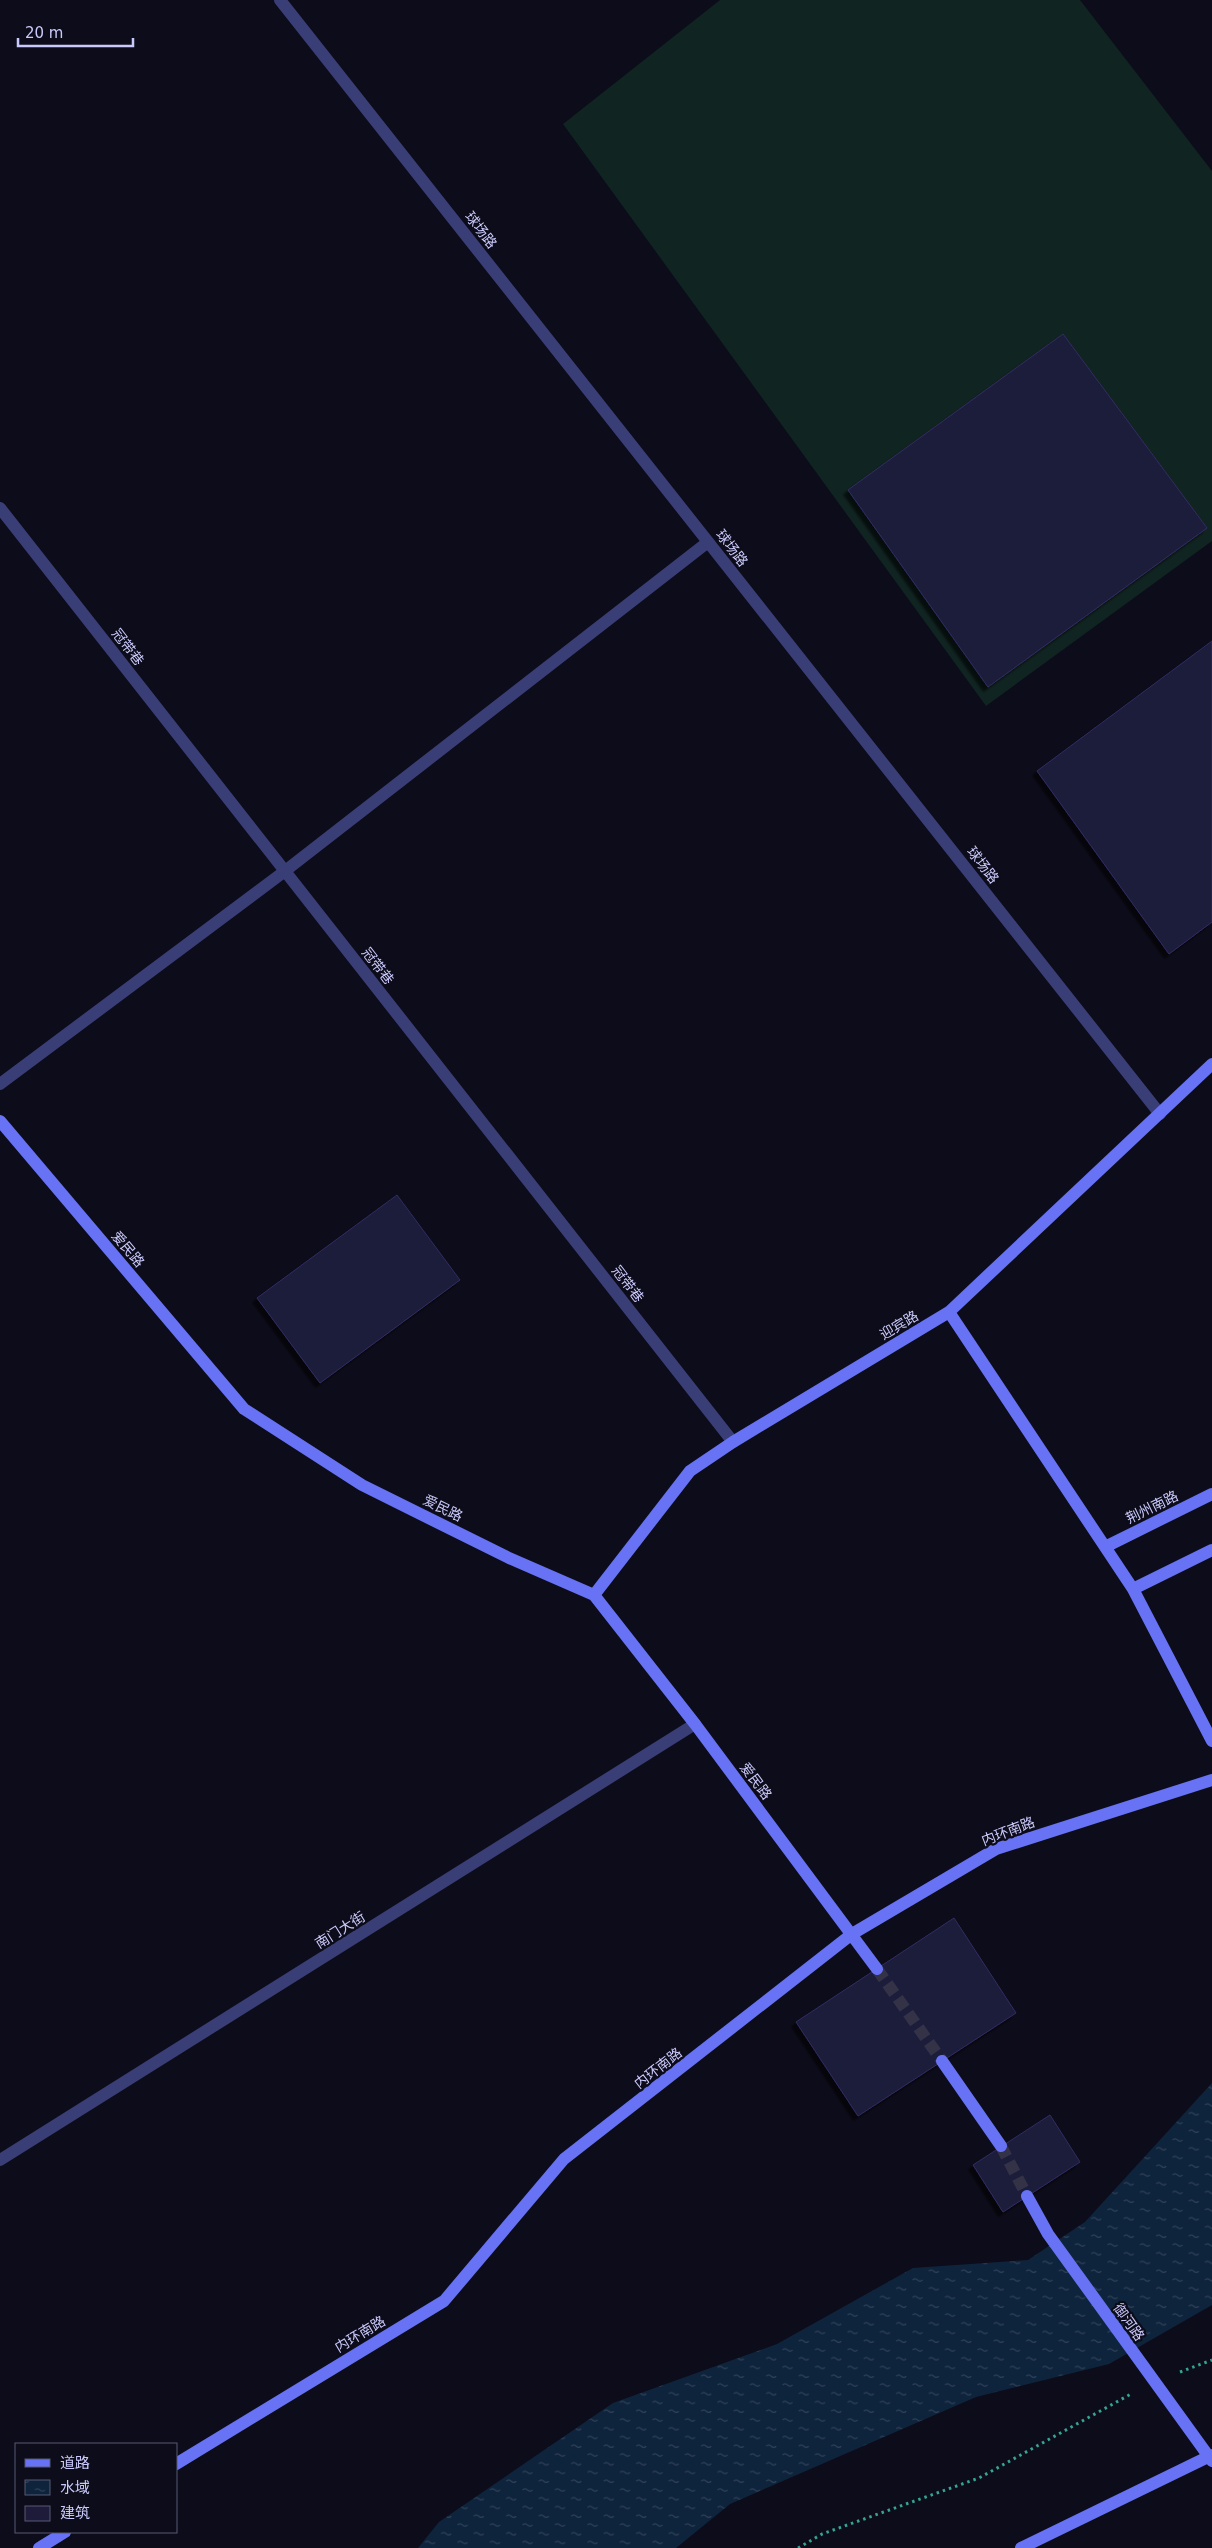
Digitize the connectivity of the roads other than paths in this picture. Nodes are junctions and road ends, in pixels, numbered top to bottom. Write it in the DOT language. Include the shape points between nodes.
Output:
graph roads {
  1 [pos="280,0"];
  2 [pos="0,508"];
  3 [pos="708,542"];
  4 [pos="284,871"];
  5 [pos="1212,1064"];
  6 [pos="0,1084"];
  7 [pos="1160,1114"];
  8 [pos="0,1121"];
  9 [pos="949,1312"];
  10 [pos="733,1442"];
  11 [pos="1212,1494"];
  12 [pos="1105,1547"];
  13 [pos="1212,1550"];
  14 [pos="1133,1589"];
  15 [pos="594,1595"];
  16 [pos="695,1724"];
  17 [pos="1212,1741"];
  18 [pos="1212,1780"];
  19 [pos="852,1934"];
  20 [pos="877,1969"];
  21 [pos="942,2061"];
  22 [pos="1001,2146"];
  23 [pos="0,2160"];
  24 [pos="1027,2196"];
  25 [pos="1211,2457"];
  26 [pos="178,2463"];
  27 [pos="64,2533"];
  28 [pos="39,2548"];
  29 [pos="1021,2548"];
  1 -- 3 [label="street, 球场路"];
  2 -- 4 [label="street, 冠带巷"];
  3 -- 4 [label="street"];
  3 -- 7 [label="street, 球场路"];
  4 -- 6 [label="street"];
  4 -- 10 [label="street, 冠带巷"];
  5 -- 7 [label="street, 迎宾路"];
  7 -- 9 [label="street, 迎宾路"];
  8 -- 15 [label="street, 爱民路" via="244,1409 362,1484 509,1558"];
  9 -- 10 [label="street, 迎宾路"];
  9 -- 12 [label="street"];
  10 -- 15 [label="street, 迎宾路" via="690,1471"];
  11 -- 12 [label="street, 荆州南路"];
  12 -- 14 [label="street"];
  13 -- 14 [label="street"];
  14 -- 17 [label="street"];
  15 -- 16 [label="street, 爱民路"];
  16 -- 19 [label="street, 爱民路"];
  16 -- 23 [label="street, 南门大街"];
  18 -- 19 [label="street, 内环南路" via="996,1849"];
  19 -- 20 [label="street"];
  19 -- 26 [label="street, 内环南路" via="564,2159 444,2300"];
  21 -- 22 [label="street"];
  24 -- 25 [label="street, 御河路" via="1048,2234"];
  25 -- 29 [label="street"];
  27 -- 28 [label="street"];
}
